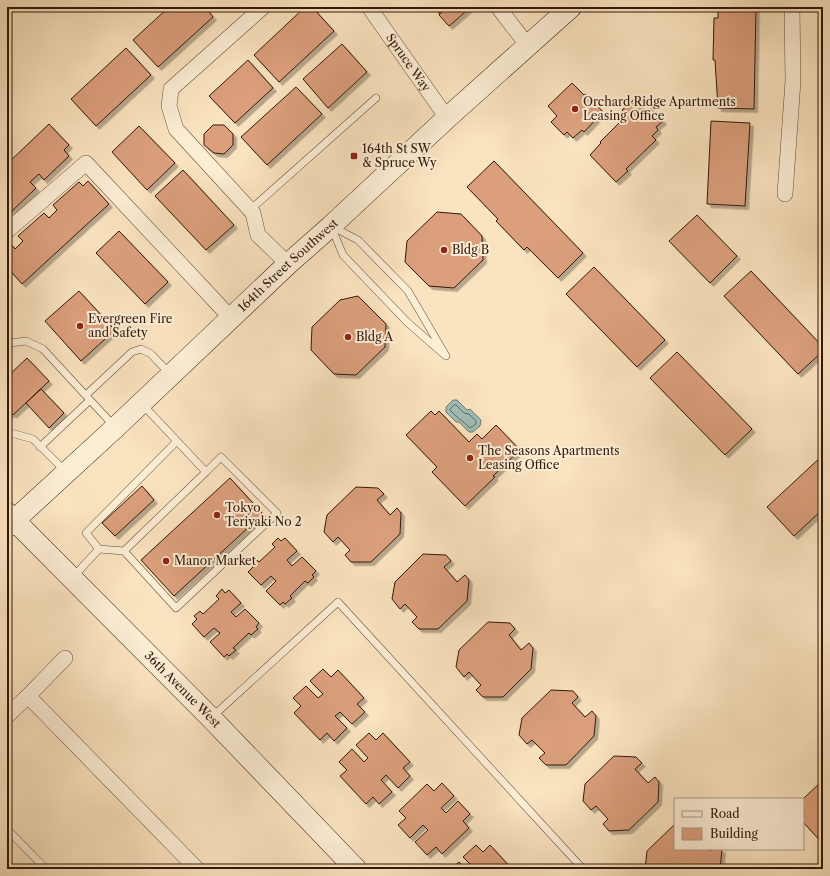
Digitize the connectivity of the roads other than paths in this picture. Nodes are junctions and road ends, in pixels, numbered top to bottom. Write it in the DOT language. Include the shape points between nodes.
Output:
graph roads {
  1 [pos="263,7"];
  2 [pos="369,7"];
  3 [pos="498,7"];
  4 [pos="571,7"];
  5 [pos="792,7"];
  6 [pos="528,46"];
  7 [pos="376,98"];
  8 [pos="447,118"];
  9 [pos="785,194"];
  10 [pos="250,210"];
  11 [pos="331,226"];
  12 [pos="7,231"];
  13 [pos="288,264"];
  14 [pos="231,318"];
  15 [pos="7,346"];
  16 [pos="171,375"];
  17 [pos="88,398"];
  18 [pos="141,404"];
  19 [pos="116,427"];
  20 [pos="8,433"];
  21 [pos="177,441"];
  22 [pos="40,447"];
  23 [pos="206,472"];
  24 [pos="66,473"];
  25 [pos="9,520"];
  26 [pos="99,549"];
  27 [pos="124,551"];
  28 [pos="71,578"];
  29 [pos="65,658"];
  30 [pos="28,696"];
  31 [pos="7,716"];
  32 [pos="211,718"];
  33 [pos="7,829"];
  34 [pos="46,869"];
  35 [pos="197,869"];
  36 [pos="356,869"];
  37 [pos="583,869"];
  1 -- 10 [label="street" via="171,89 169,106 176,129"];
  2 -- 8 [label="street, Spruce Way"];
  3 -- 6 [label="street"];
  4 -- 6 [label="main road, 164th Street Southwest"];
  5 -- 9 [label="street" via="792,81"];
  6 -- 8 [label="main road, 164th Street Southwest"];
  7 -- 10 [label="lane"];
  8 -- 11 [label="main road, 164th Street Southwest"];
  10 -- 13 [label="street" via="258,235"];
  11 -- 11 [label="lane" via="343,254 407,322 446,356 408,291 358,240"];
  11 -- 13 [label="main road, 164th Street Southwest"];
  12 -- 14 [label="street" via="86,163"];
  13 -- 14 [label="main road, 164th Street Southwest"];
  14 -- 16 [label="main road, 164th Street Southwest"];
  15 -- 17 [label="lane" via="10,343 26,341 42,349"];
  16 -- 17 [label="lane" via="151,354 141,349 132,352"];
  16 -- 18 [label="main road, 164th Street Southwest"];
  17 -- 19 [label="lane"];
  17 -- 22 [label="lane"];
  18 -- 19 [label="main road, 164th Street Southwest"];
  18 -- 21 [label="lane"];
  19 -- 24 [label="main road, 164th Street Southwest"];
  20 -- 22 [label="lane" via="33,439"];
  21 -- 23 [label="lane"];
  21 -- 26 [label="lane" via="86,532"];
  22 -- 24 [label="lane"];
  23 -- 27 [label="lane"];
  23 -- 27 [label="lane" via="221,458 277,514 176,608"];
  24 -- 25 [label="main road, 164th Street Southwest"];
  25 -- 28 [label="main road, 36th Avenue West"];
  26 -- 27 [label="lane"];
  26 -- 28 [label="lane"];
  28 -- 32 [label="main road, 36th Avenue West"];
  29 -- 30 [label="street"];
  30 -- 31 [label="street"];
  30 -- 35 [label="street"];
  32 -- 36 [label="main road, 36th Avenue West"];
  32 -- 37 [label="lane" via="338,602"];
  33 -- 34 [label="lane"];
}
